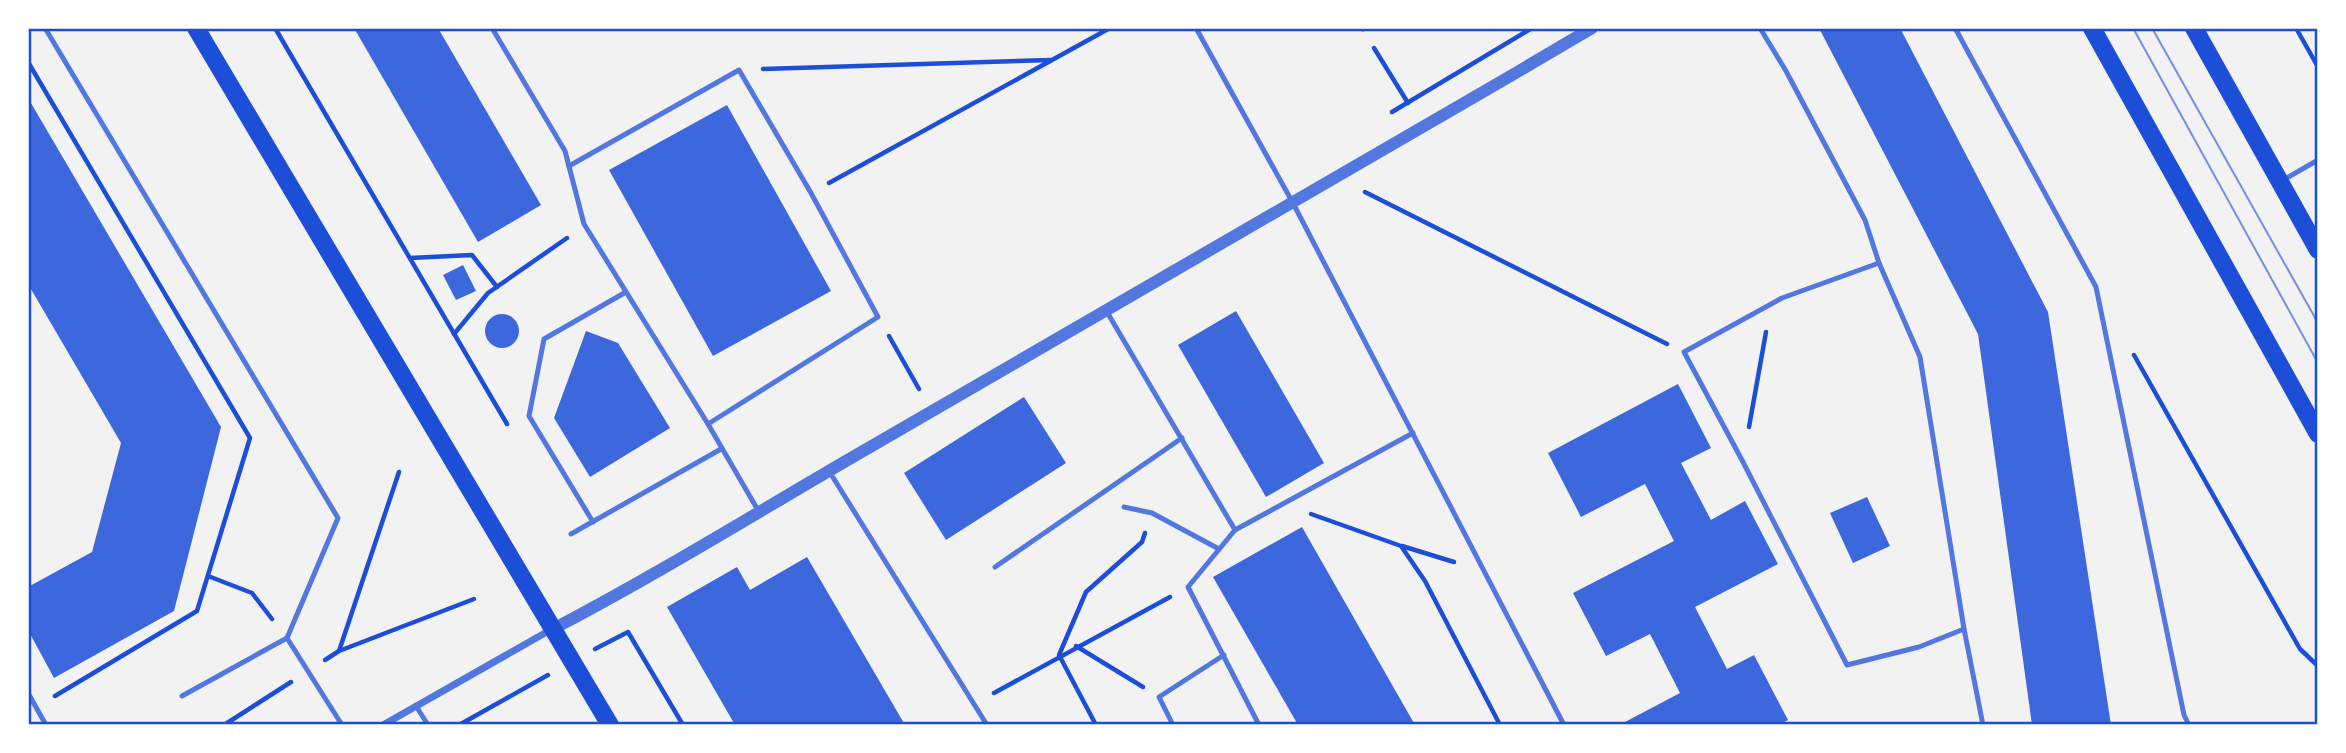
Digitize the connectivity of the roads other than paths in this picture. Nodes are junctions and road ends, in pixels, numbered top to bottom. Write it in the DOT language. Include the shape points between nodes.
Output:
graph roads {
  1 [pos="45,28"];
  2 [pos="196,28"];
  3 [pos="492,28"];
  4 [pos="1196,28"];
  5 [pos="1592,28"];
  6 [pos="1760,28"];
  7 [pos="1955,28"];
  8 [pos="2092,28"];
  9 [pos="2194,28"];
  10 [pos="2318,160"];
  11 [pos="569,166"];
  12 [pos="2281,182"];
  13 [pos="1294,205"];
  14 [pos="2318,250"];
  15 [pos="1879,263"];
  16 [pos="626,292"];
  17 [pos="1107,312"];
  18 [pos="708,424"];
  19 [pos="1413,433"];
  20 [pos="2318,434"];
  21 [pos="1182,438"];
  22 [pos="721,449"];
  23 [pos="829,471"];
  24 [pos="1124,507"];
  25 [pos="759,513"];
  26 [pos="593,522"];
  27 [pos="1235,530"];
  28 [pos="571,534"];
  29 [pos="1219,549"];
  30 [pos="995,567"];
  31 [pos="553,629"];
  32 [pos="1964,629"];
  33 [pos="287,638"];
  34 [pos="1224,655"];
  35 [pos="28,693"];
  36 [pos="182,696"];
  37 [pos="416,706"];
  38 [pos="46,725"];
  39 [pos="342,725"];
  40 [pos="383,725"];
  41 [pos="428,725"];
  42 [pos="610,725"];
  43 [pos="987,725"];
  44 [pos="1173,725"];
  45 [pos="1259,725"];
  46 [pos="1564,725"];
  47 [pos="1983,725"];
  48 [pos="2189,725"];
  1 -- 33 [label="lane" via="338,518"];
  2 -- 31 [label="main road"];
  3 -- 11 [label="lane" via="565,151"];
  4 -- 13 [label="lane"];
  5 -- 13 [label="street"];
  6 -- 15 [label="lane" via="1865,220"];
  7 -- 48 [label="lane" via="2096,287"];
  8 -- 20 [label="main road"];
  9 -- 12 [label="main road"];
  10 -- 12 [label="lane"];
  11 -- 16 [label="lane" via="584,224"];
  11 -- 18 [label="lane" via="739,70 811,192 878,317"];
  12 -- 14 [label="main road"];
  13 -- 17 [label="street"];
  13 -- 19 [label="lane"];
  15 -- 32 [label="lane" via="1920,356"];
  15 -- 32 [label="lane" via="1782,298 1684,352 1847,665 1919,647"];
  16 -- 18 [label="lane"];
  16 -- 26 [label="lane" via="544,338 529,416"];
  17 -- 21 [label="lane"];
  17 -- 23 [label="street"];
  18 -- 22 [label="lane"];
  19 -- 27 [label="lane"];
  19 -- 46 [label="lane"];
  21 -- 27 [label="lane"];
  21 -- 30 [label="lane"];
  22 -- 25 [label="lane"];
  22 -- 26 [label="lane"];
  23 -- 25 [label="street"];
  23 -- 43 [label="lane"];
  24 -- 29 [label="lane" via="1152,513"];
  25 -- 31 [label="street"];
  26 -- 28 [label="lane"];
  27 -- 29 [label="lane"];
  29 -- 34 [label="lane" via="1188,587"];
  31 -- 37 [label="street"];
  31 -- 42 [label="main road"];
  32 -- 47 [label="lane"];
  33 -- 36 [label="lane"];
  33 -- 39 [label="lane"];
  34 -- 44 [label="lane" via="1159,697"];
  34 -- 45 [label="lane"];
  35 -- 38 [label="lane"];
  37 -- 40 [label="street"];
  37 -- 41 [label="lane"];
}
